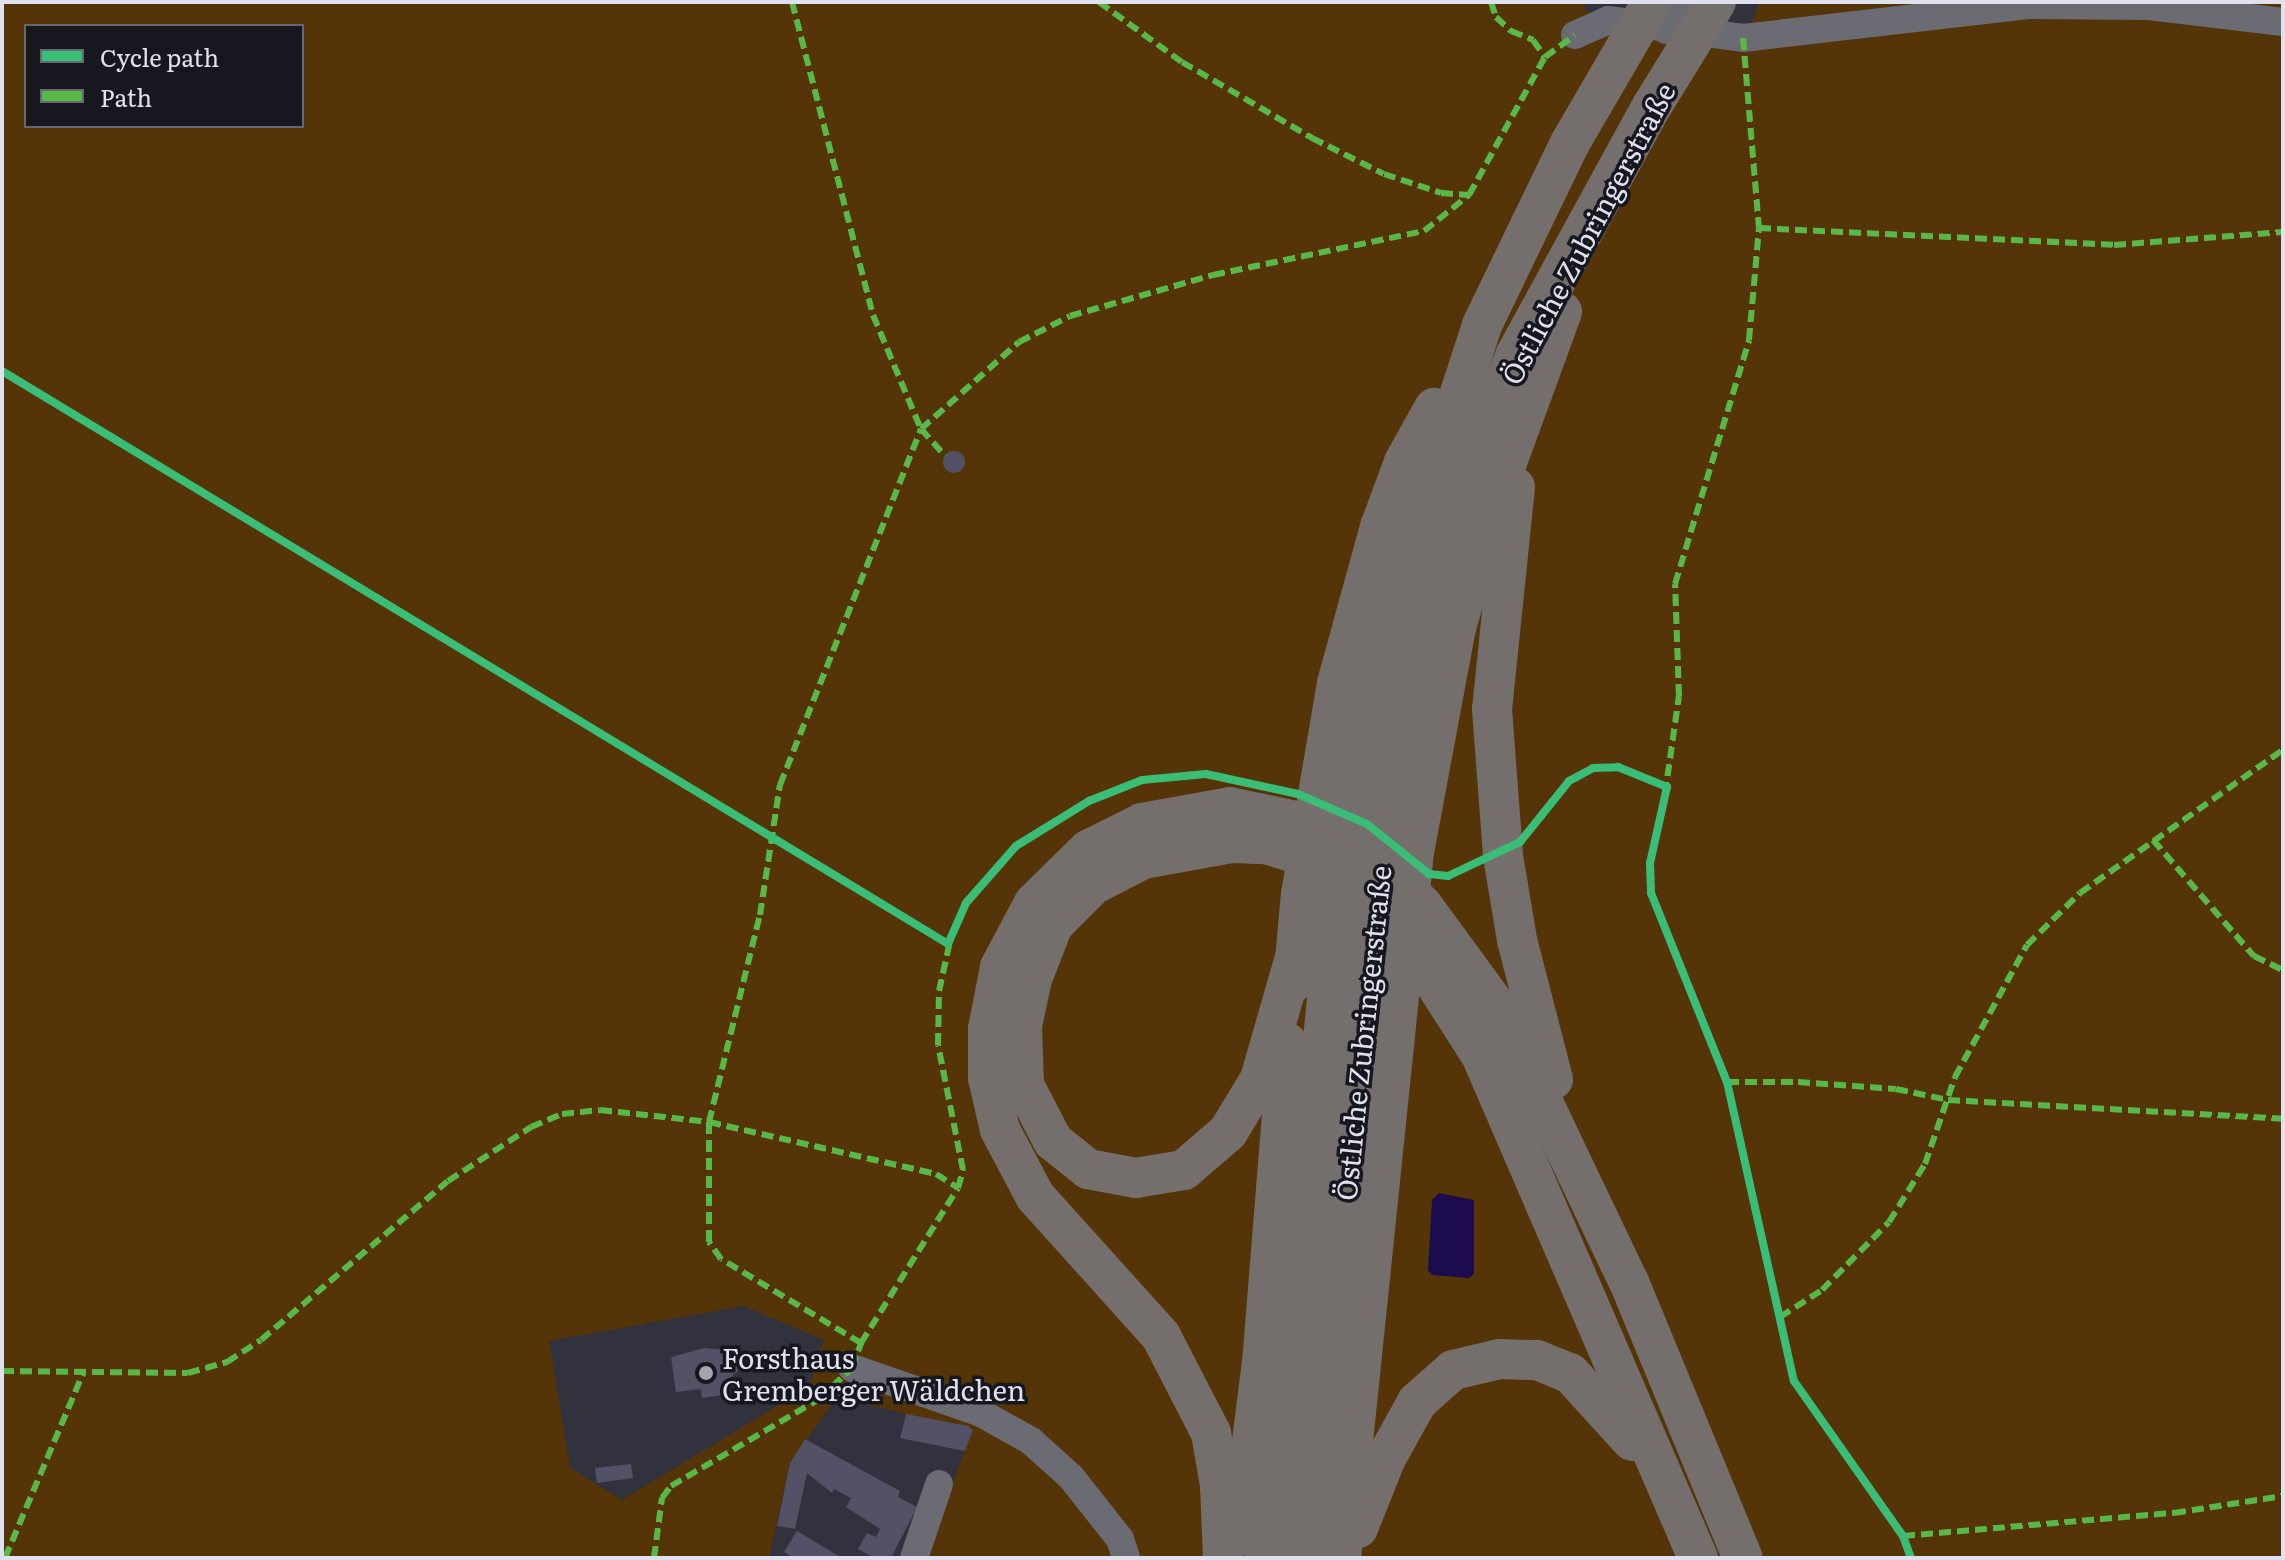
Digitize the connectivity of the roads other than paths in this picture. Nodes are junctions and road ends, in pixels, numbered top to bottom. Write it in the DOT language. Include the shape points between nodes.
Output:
graph roads {
  1 [pos="1684,2"];
  2 [pos="1716,2"];
  3 [pos="1602,11"];
  4 [pos="1659,16"];
  5 [pos="2283,22"];
  6 [pos="1575,35"];
  7 [pos="1604,195"];
  8 [pos="1521,426"];
  9 [pos="1333,800"];
  10 [pos="1399,840"];
  11 [pos="1295,957"];
  12 [pos="1571,1153"];
  13 [pos="852,1368"];
  14 [pos="939,1484"];
  15 [pos="1668,1492"];
  16 [pos="1721,1503"];
  17 [pos="914,1558"];
  18 [pos="1126,1558"];
  19 [pos="1223,1558"];
  20 [pos="1237,1558"];
  21 [pos="1265,1558"];
  22 [pos="1304,1558"];
  23 [pos="1344,1558"];
  24 [pos="1698,1558"];
  25 [pos="1743,1558"];
  26 [pos="1758,1558"];
  1 -- 4 [label="lane"];
  2 -- 7 [label="highway, Östliche Zubringerstraße"];
  3 -- 4 [label="lane"];
  3 -- 6 [label="lane"];
  4 -- 5 [label="lane" via="1743,38 2030,5 2149,6"];
  4 -- 9 [label="highway, Östliche Zubringerstraße" via="1607,80 1531,219 1482,325 1404,462 1380,527 1337,683"];
  7 -- 8 [label="highway"];
  7 -- 10 [label="highway, Östliche Zubringerstraße" via="1516,354 1459,497 1424,621"];
  8 -- 10 [label="highway" via="1491,506"];
  8 -- 12 [label="highway" via="1492,709 1502,850 1517,940"];
  9 -- 11 [label="highway" via="1301,894"];
  9 -- 21 [label="highway, Östliche Zubringerstraße" via="1335,914 1291,1366"];
  10 -- 22 [label="highway, Östliche Zubringerstraße" via="1367,945 1328,1376"];
  10 -- 23 [label="highway" via="1397,984"];
  11 -- 15 [label="highway" via="1260,1079 1228,1132 1184,1170 1136,1178 1088,1169 1053,1141 1024,1085 1022,1026 1032,979 1053,925 1093,885 1143,859 1232,843 1266,844 1316,860 1409,943 1481,1055"];
  11 -- 20 [label="highway" via="1262,1363"];
  12 -- 16 [label="highway"];
  12 -- 19 [label="highway" via="1499,1010 1449,937 1364,847 1325,827 1230,807 1142,823 1088,850 1034,903 1000,967 988,1029 988,1078 1000,1130 1035,1196 1161,1336 1189,1386 1211,1433"];
  13 -- 18 [label="lane" via="981,1413 1031,1441 1071,1477 1120,1539"];
  14 -- 17 [label="lane"];
  15 -- 23 [label="highway" via="1608,1410 1570,1373 1537,1360 1500,1359 1453,1370 1417,1402 1386,1458"];
  15 -- 24 [label="highway"];
  16 -- 25 [label="highway"];
  16 -- 26 [label="highway"];
}
